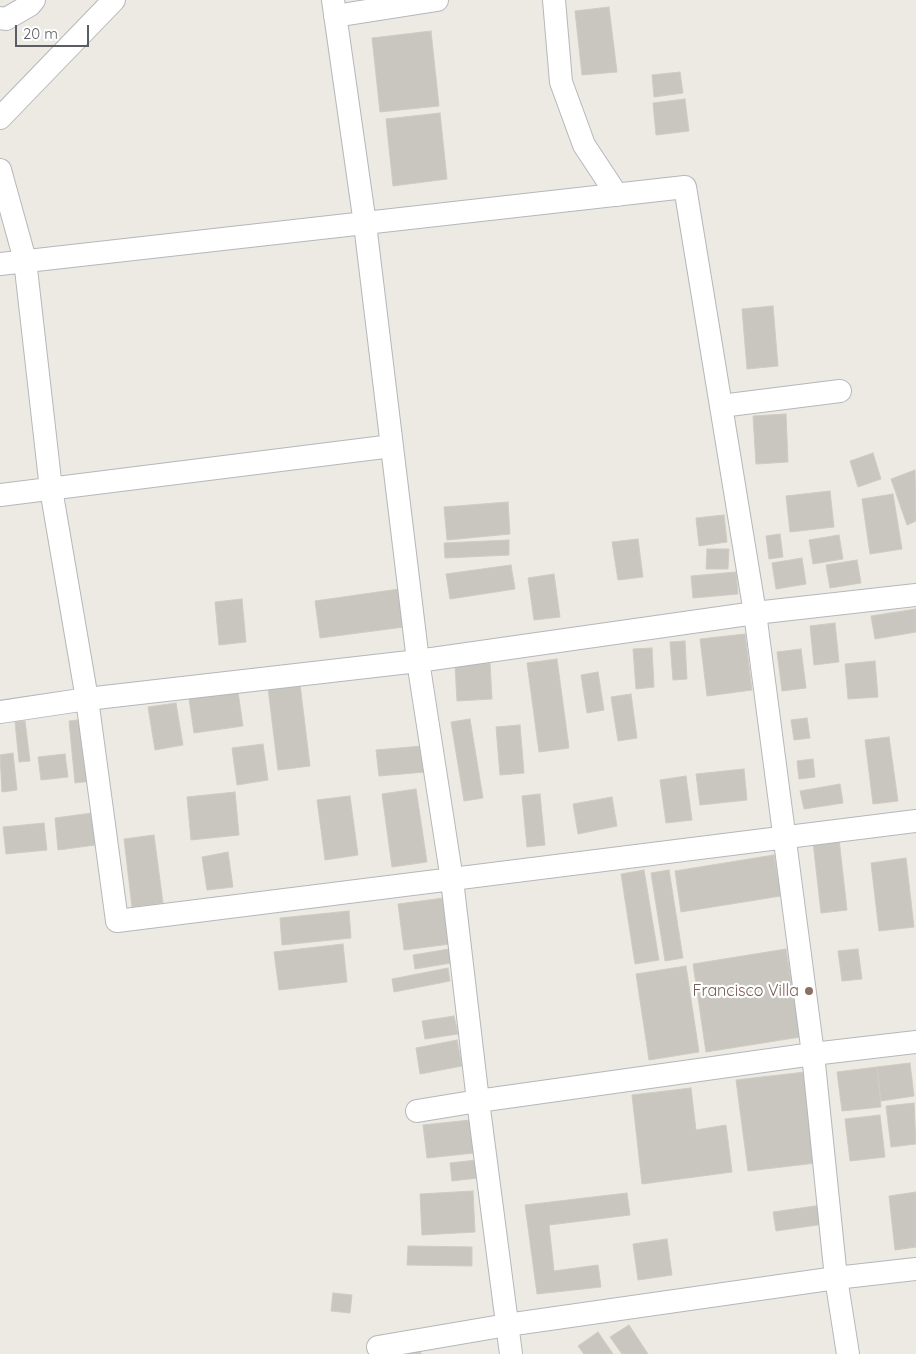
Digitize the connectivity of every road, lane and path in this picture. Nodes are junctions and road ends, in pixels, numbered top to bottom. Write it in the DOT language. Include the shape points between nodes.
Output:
graph roads {
  1 [pos="34,0"];
  2 [pos="114,0"];
  3 [pos="437,0"];
  4 [pos="554,0"];
  5 [pos="334,8"];
  6 [pos="0,18"];
  7 [pos="0,118"];
  8 [pos="0,170"];
  9 [pos="617,195"];
  10 [pos="365,224"];
  11 [pos="25,260"];
  12 [pos="0,264"];
  13 [pos="840,391"];
  14 [pos="721,406"];
  15 [pos="392,446"];
  16 [pos="51,488"];
  17 [pos="0,495"];
  18 [pos="916,595"];
  19 [pos="755,613"];
  20 [pos="418,661"];
  21 [pos="87,699"];
  22 [pos="0,712"];
  23 [pos="916,821"];
  24 [pos="783,838"];
  25 [pos="452,880"];
  26 [pos="916,1042"];
  27 [pos="813,1054"];
  28 [pos="478,1101"];
  29 [pos="417,1111"];
  30 [pos="916,1268"];
  31 [pos="836,1278"];
  32 [pos="507,1325"];
  33 [pos="378,1348"];
  34 [pos="511,1354"];
  35 [pos="848,1354"];
  1 -- 6 [label="street" via="6,19"];
  2 -- 7 [label="street"];
  3 -- 5 [label="street"];
  4 -- 9 [label="street" via="561,82 584,145"];
  5 -- 10 [label="street"];
  8 -- 11 [label="street"];
  9 -- 10 [label="street"];
  9 -- 14 [label="street" via="684,187"];
  10 -- 11 [label="street"];
  10 -- 15 [label="street"];
  11 -- 12 [label="street"];
  11 -- 16 [label="street"];
  13 -- 14 [label="street"];
  14 -- 19 [label="street"];
  15 -- 16 [label="street"];
  15 -- 20 [label="street"];
  16 -- 17 [label="street"];
  16 -- 21 [label="street"];
  18 -- 19 [label="street"];
  19 -- 20 [label="street"];
  19 -- 24 [label="street"];
  20 -- 21 [label="street"];
  20 -- 25 [label="street"];
  21 -- 22 [label="street"];
  21 -- 25 [label="street" via="117,921"];
  23 -- 24 [label="street"];
  24 -- 25 [label="street"];
  24 -- 27 [label="street"];
  25 -- 28 [label="street"];
  26 -- 27 [label="street"];
  27 -- 28 [label="street"];
  27 -- 31 [label="street"];
  28 -- 29 [label="street"];
  28 -- 32 [label="street"];
  30 -- 31 [label="street"];
  31 -- 32 [label="street"];
  31 -- 35 [label="street"];
  32 -- 33 [label="street"];
  32 -- 34 [label="street"];
}
